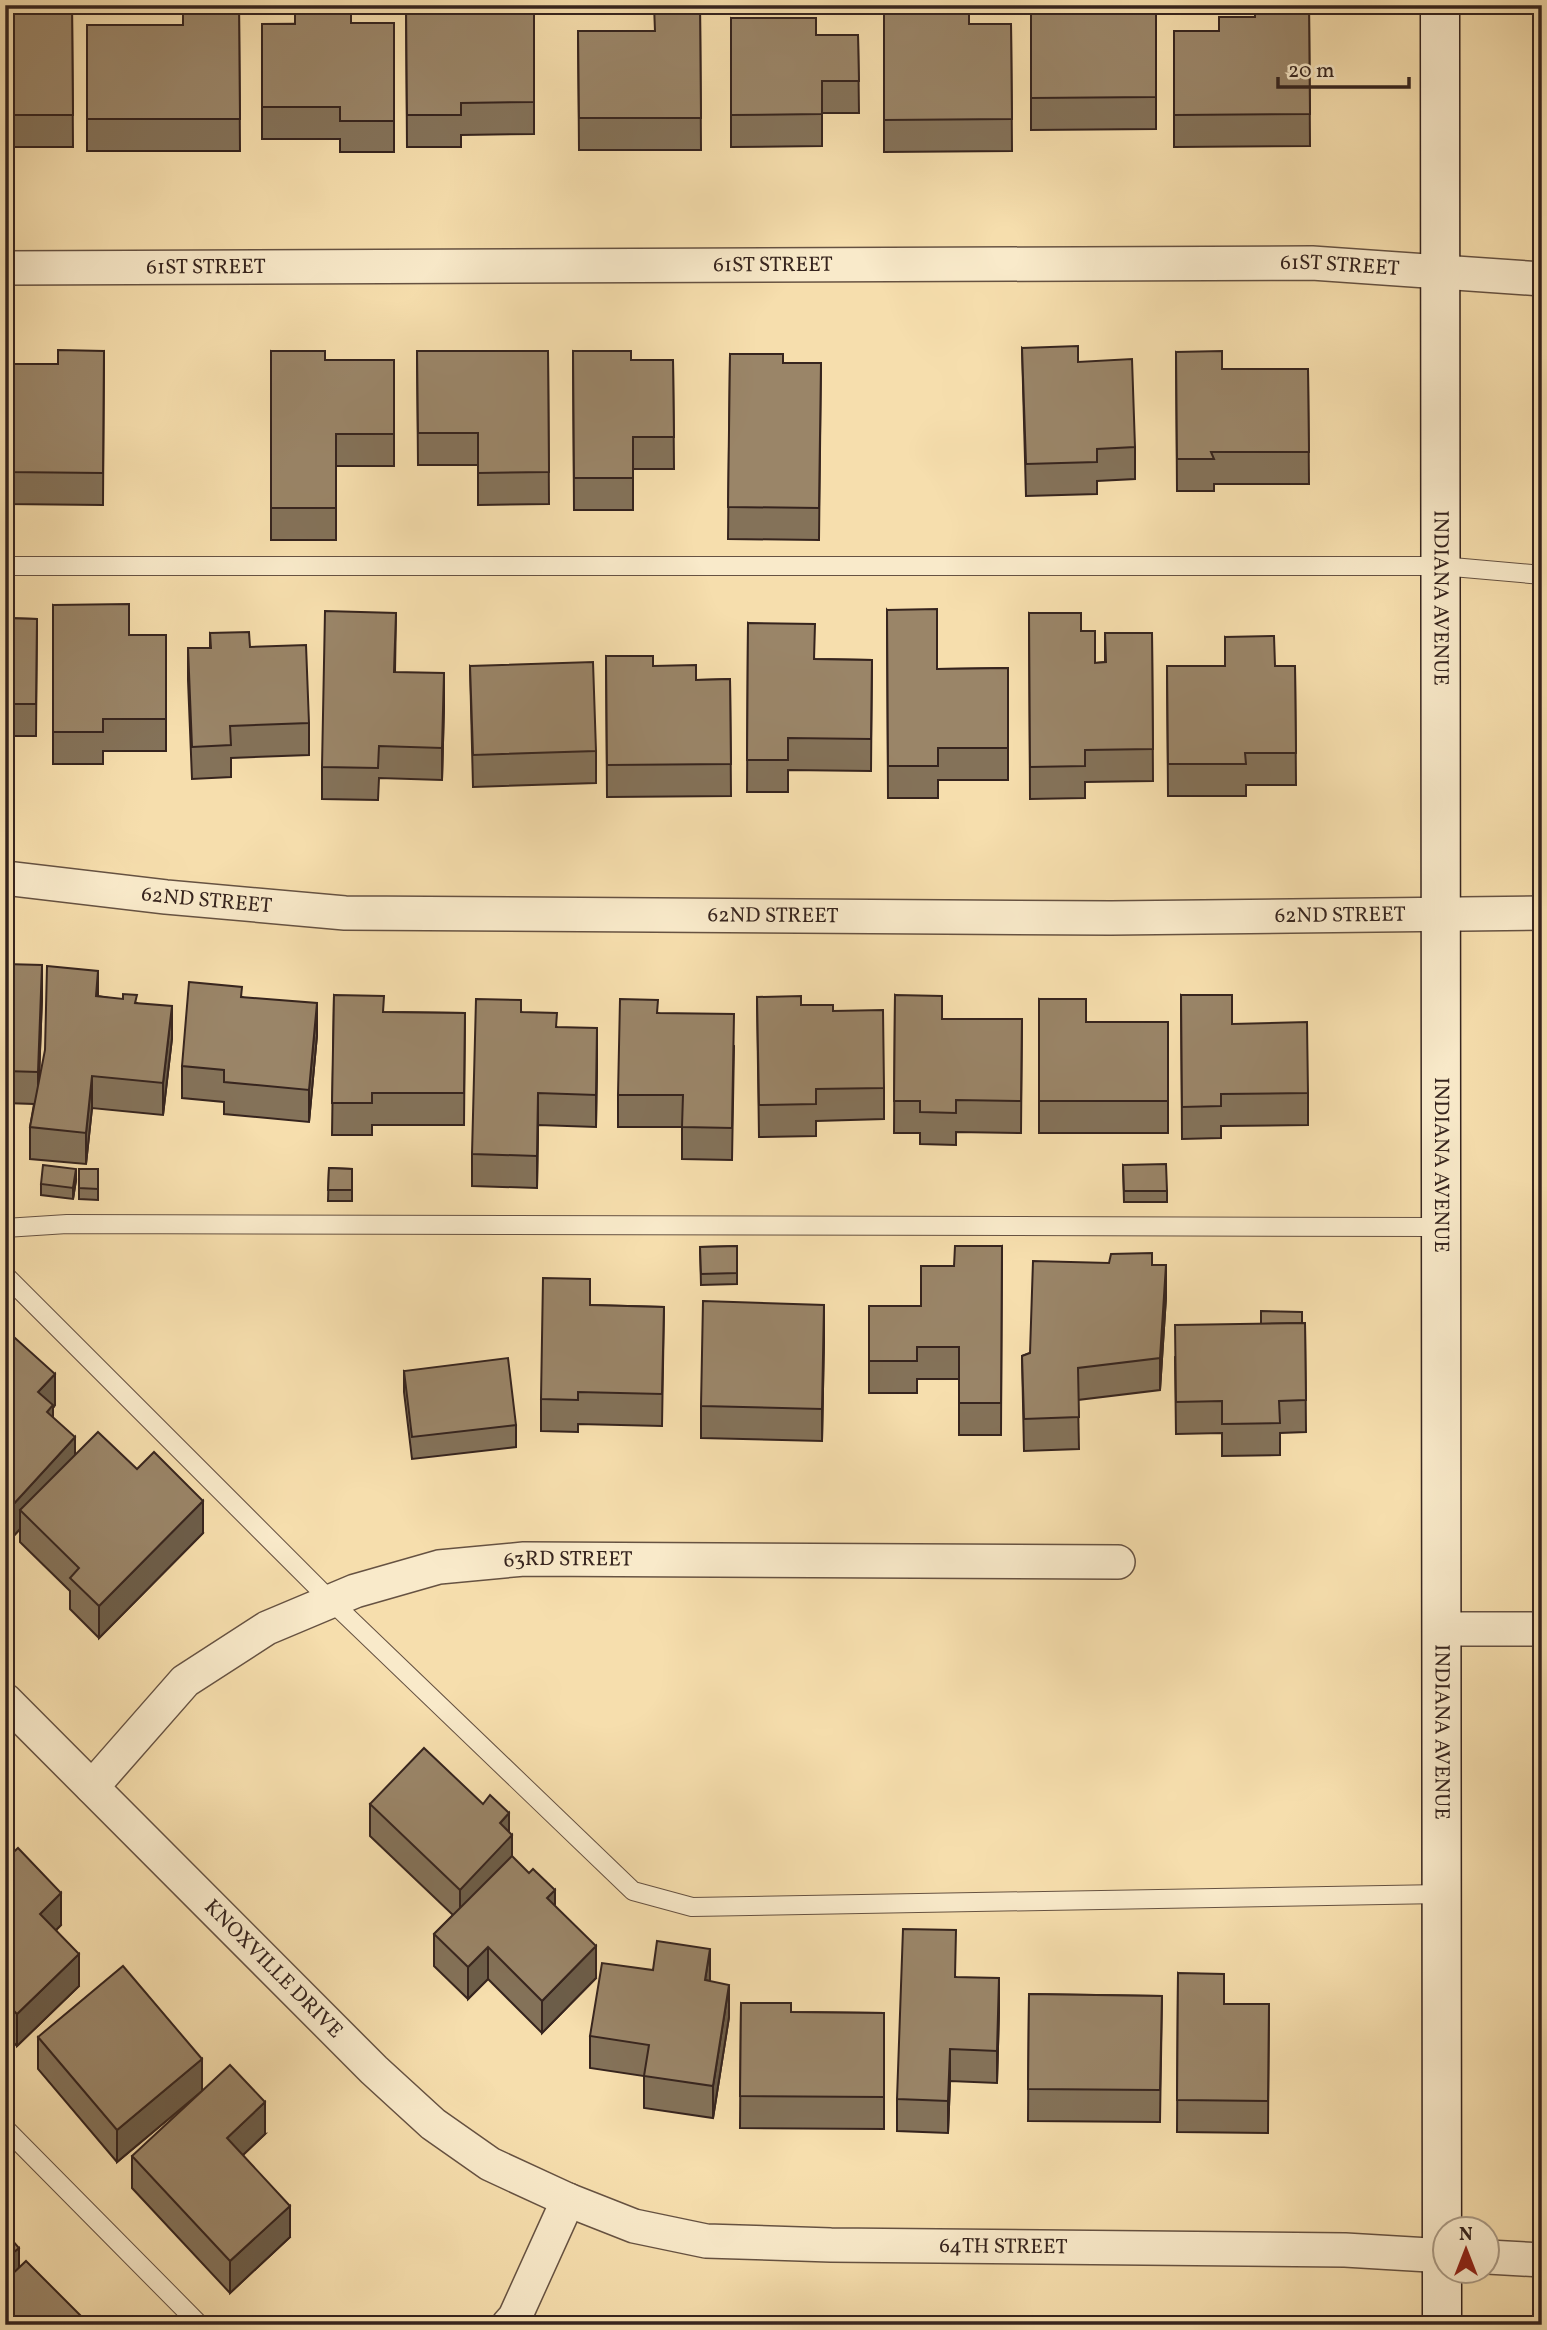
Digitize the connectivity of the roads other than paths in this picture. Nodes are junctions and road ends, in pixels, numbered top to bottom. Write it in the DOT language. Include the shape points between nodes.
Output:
graph roads {
  1 [pos="1440,5"];
  2 [pos="5,268"];
  3 [pos="1441,273"];
  4 [pos="1542,279"];
  5 [pos="5,566"];
  6 [pos="1441,566"];
  7 [pos="1542,575"];
  8 [pos="5,878"];
  9 [pos="1441,913"];
  10 [pos="1542,913"];
  11 [pos="1441,1227"];
  12 [pos="5,1228"];
  13 [pos="5,1276"];
  14 [pos="1118,1562"];
  15 [pos="331,1601"];
  16 [pos="1442,1629"];
  17 [pos="1542,1629"];
  18 [pos="5,1700"];
  19 [pos="92,1787"];
  20 [pos="1442,1894"];
  21 [pos="5,2128"];
  22 [pos="568,2200"];
  23 [pos="1444,2214"];
  24 [pos="1432,2255"];
  25 [pos="1502,2259"];
  26 [pos="1542,2260"];
  27 [pos="1444,2284"];
  28 [pos="200,2325"];
  29 [pos="508,2325"];
  30 [pos="1443,2325"];
  1 -- 3 [label="main road, INDIANA AVENUE"];
  2 -- 3 [label="street, 61ST STREET" via="1312,263"];
  3 -- 4 [label="street, 61ST STREET"];
  3 -- 6 [label="main road, INDIANA AVENUE"];
  5 -- 6 [label="lane"];
  6 -- 7 [label="lane"];
  6 -- 9 [label="main road, INDIANA AVENUE"];
  8 -- 9 [label="street, 62ND STREET" via="345,913 1111,918"];
  9 -- 10 [label="street, 62ND STREET"];
  9 -- 11 [label="main road, INDIANA AVENUE"];
  11 -- 12 [label="lane" via="67,1224"];
  11 -- 16 [label="main road, INDIANA AVENUE"];
  13 -- 15 [label="lane"];
  14 -- 15 [label="street, 63RD STREET" via="524,1559 439,1567"];
  15 -- 19 [label="street, 63RD STREET" via="267,1628 185,1681"];
  15 -- 20 [label="lane" via="633,1891 692,1907"];
  16 -- 17 [label="street"];
  16 -- 20 [label="main road, INDIANA AVENUE"];
  18 -- 19 [label="street, KNOXVILLE DRIVE"];
  19 -- 22 [label="street, KNOXVILLE DRIVE" via="433,2124 490,2164"];
  20 -- 23 [label="main road, INDIANA AVENUE"];
  21 -- 28 [label="lane"];
  22 -- 24 [label="street, 64TH STREET" via="635,2226 706,2241 1345,2250"];
  22 -- 29 [label="street"];
  25 -- 26 [label="street"];
  27 -- 30 [label="main road, INDIANA AVENUE"];
}
